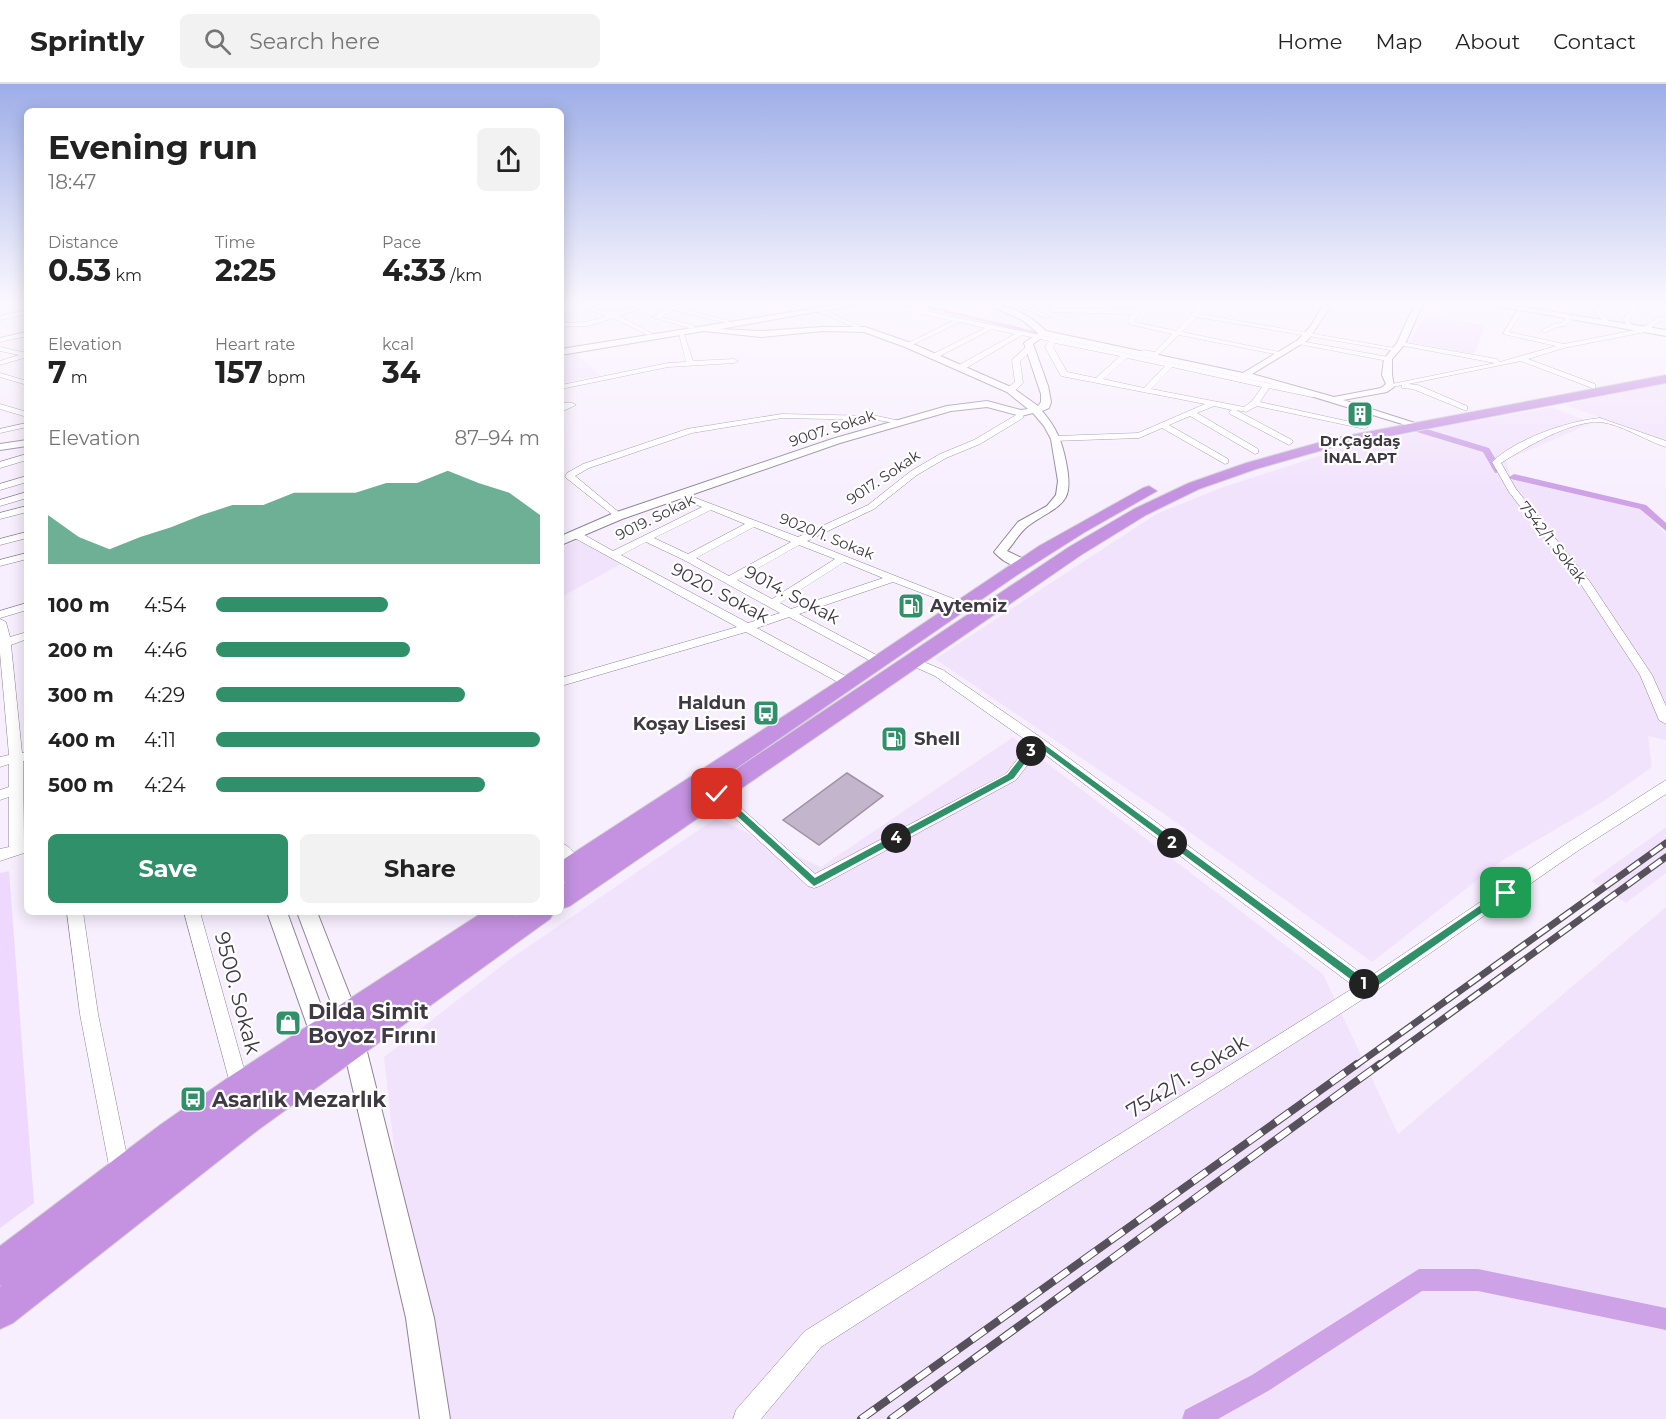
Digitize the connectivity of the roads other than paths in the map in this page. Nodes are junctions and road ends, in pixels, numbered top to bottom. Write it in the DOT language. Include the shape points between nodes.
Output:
graph roads {
  1 [pos="673,365"];
  2 [pos="955,365"];
  3 [pos="965,365"];
  4 [pos="1017,365"];
  5 [pos="1035,365"];
  6 [pos="1059,365"];
  7 [pos="1115,365"];
  8 [pos="1170,365"];
  9 [pos="1172,365"];
  10 [pos="1189,365"];
  11 [pos="1259,365"];
  12 [pos="1388,365"];
  13 [pos="1492,365"];
  14 [pos="1539,365"];
  15 [pos="960,368"];
  16 [pos="1666,372"];
  17 [pos="0,375"];
  18 [pos="1243,378"];
  19 [pos="1666,379"];
  20 [pos="1097,381"];
  21 [pos="24,382"];
  22 [pos="1267,385"];
  23 [pos="1391,385"];
  24 [pos="564,386"];
  25 [pos="1592,386"];
  26 [pos="1010,390"];
  27 [pos="1144,391"];
  28 [pos="1329,399"];
  29 [pos="1255,403"];
  30 [pos="1212,404"];
  31 [pos="564,405"];
  32 [pos="0,406"];
  33 [pos="1223,406"];
  34 [pos="1464,408"];
  35 [pos="564,409"];
  36 [pos="1036,410"];
  37 [pos="1022,413"];
  38 [pos="1190,413"];
  39 [pos="24,414"];
  40 [pos="901,422"];
  41 [pos="1409,422"];
  42 [pos="1163,425"];
  43 [pos="24,426"];
  44 [pos="1365,426"];
  45 [pos="1,431"];
  46 [pos="1056,439"];
  47 [pos="24,441"];
  48 [pos="15,442"];
  49 [pos="24,442"];
  50 [pos="1289,442"];
  51 [pos="1666,444"];
  52 [pos="0,446"];
  53 [pos="1255,451"];
  54 [pos="24,458"];
  55 [pos="1225,461"];
  56 [pos="0,465"];
  57 [pos="24,480"];
  58 [pos="0,487"];
  59 [pos="680,495"];
  60 [pos="24,496"];
  61 [pos="0,503"];
  62 [pos="712,506"];
  63 [pos="24,510"];
  64 [pos="0,516"];
  65 [pos="618,516"];
  66 [pos="754,523"];
  67 [pos="575,534"];
  68 [pos="24,536"];
  69 [pos="647,539"];
  70 [pos="564,540"];
  71 [pos="799,541"];
  72 [pos="0,542"];
  73 [pos="612,555"];
  74 [pos="24,558"];
  75 [pos="688,558"];
  76 [pos="843,558"];
  77 [pos="0,563"];
  78 [pos="1023,564"];
  79 [pos="893,578"];
  80 [pos="728,581"];
  81 [pos="773,603"];
  82 [pos="963,605"];
  83 [pos="24,607"];
  84 [pos="789,613"];
  85 [pos="0,615"];
  86 [pos="0,622"];
  87 [pos="746,628"];
  88 [pos="24,636"];
  89 [pos="5,643"];
  90 [pos="3,661"];
  91 [pos="912,661"];
  92 [pos="880,662"];
  93 [pos="564,681"];
  94 [pos="849,683"];
  95 [pos="1666,720"];
  96 [pos="1038,742"];
  97 [pos="22,756"];
  98 [pos="0,762"];
  99 [pos="1666,785"];
  100 [pos="16,790"];
  101 [pos="717,794"];
  102 [pos="0,795"];
  103 [pos="22,848"];
  104 [pos="0,855"];
  105 [pos="568,870"];
  106 [pos="564,896"];
  107 [pos="75,915"];
  108 [pos="193,915"];
  109 [pos="278,915"];
  110 [pos="308,915"];
  111 [pos="500,915"];
  112 [pos="536,915"];
  113 [pos="1368,987"];
  114 [pos="349,1030"];
  115 [pos="320,1032"];
  116 [pos="240,1087"];
  117 [pos="121,1176"];
  118 [pos="0,1268"];
  119 [pos="0,1310"];
  120 [pos="435,1419"];
  121 [pos="745,1419"];
  1 -- 24 [label="street"];
  2 -- 15 [label="street"];
  3 -- 15 [label="street"];
  4 -- 26 [label="street" via="1019,383"];
  5 -- 36 [label="street" via="1047,404"];
  6 -- 20 [label="street" via="1064,374"];
  7 -- 20 [label="street"];
  8 -- 27 [label="street"];
  9 -- 18 [label="street"];
  10 -- 18 [label="street"];
  11 -- 18 [label="street"];
  12 -- 23 [label="street"];
  13 -- 23 [label="street"];
  14 -- 25 [label="street"];
  15 -- 26 [label="street"];
  16 -- 25 [label="highway"];
  17 -- 21 [label="street"];
  18 -- 22 [label="street"];
  18 -- 28 [label="street"];
  19 -- 41 [label="highway"];
  20 -- 27 [label="street"];
  22 -- 28 [label="street"];
  22 -- 29 [label="street"];
  23 -- 28 [label="street" via="1384,390"];
  23 -- 34 [label="street" via="1415,387"];
  25 -- 34 [label="highway"];
  26 -- 36 [label="street"];
  27 -- 30 [label="street"];
  28 -- 41 [label="street"];
  29 -- 33 [label="street" via="1246,410"];
  29 -- 44 [label="street"];
  30 -- 33 [label="street"];
  30 -- 38 [label="street"];
  31 -- 35 [label="street" via="572,405"];
  32 -- 39 [label="street"];
  33 -- 50 [label="street"];
  34 -- 41 [label="highway"];
  36 -- 37 [label="street, 9007. Sokak"];
  36 -- 46 [label="street" via="1050,425"];
  37 -- 40 [label="street, 9007. Sokak" via="975,404"];
  37 -- 71 [label="street, 9017. Sokak" via="977,442 914,473 871,507"];
  38 -- 42 [label="street"];
  38 -- 53 [label="street"];
  40 -- 59 [label="street, 9007. Sokak"];
  40 -- 65 [label="street" via="782,416 690,431 570,474"];
  41 -- 44 [label="highway"];
  41 -- 91 [label="highway" via="1194,486 1140,512 1075,551"];
  42 -- 46 [label="street" via="1139,435"];
  42 -- 55 [label="street"];
  43 -- 45 [label="street"];
  44 -- 50 [label="highway"];
  45 -- 48 [label="street"];
  46 -- 78 [label="street" via="1062,464 1062,496 1051,508 1022,525 1000,552"];
  47 -- 48 [label="street"];
  48 -- 52 [label="street"];
  49 -- 52 [label="street"];
  50 -- 53 [label="highway"];
  51 -- 95 [label="street, 7542/1. Sokak" via="1600,420 1562,429 1518,447 1496,462 1512,490 1586,584 1640,666"];
  53 -- 55 [label="highway"];
  54 -- 56 [label="street"];
  55 -- 78 [label="highway" via="1175,478 1120,505"];
  57 -- 58 [label="street"];
  59 -- 62 [label="street, 9020/1. Sokak"];
  59 -- 65 [label="street, 9007. Sokak"];
  60 -- 61 [label="street"];
  62 -- 66 [label="street, 9020/1. Sokak"];
  62 -- 69 [label="street, 9019. Sokak"];
  63 -- 64 [label="street"];
  65 -- 67 [label="street, 9007. Sokak"];
  66 -- 71 [label="street, 9020/1. Sokak"];
  66 -- 75 [label="street"];
  67 -- 70 [label="street, 9007. Sokak"];
  67 -- 73 [label="street, 9020. Sokak"];
  68 -- 72 [label="street"];
  69 -- 73 [label="street, 9019. Sokak"];
  69 -- 75 [label="street, 9014. Sokak"];
  71 -- 76 [label="street, 9020/1. Sokak"];
  71 -- 80 [label="street, 9017. Sokak"];
  73 -- 87 [label="street, 9020. Sokak"];
  74 -- 77 [label="street"];
  75 -- 80 [label="street, 9014. Sokak"];
  76 -- 79 [label="street, 9020/1. Sokak"];
  76 -- 81 [label="street"];
  78 -- 82 [label="highway"];
  79 -- 82 [label="street, 9020/1. Sokak"];
  79 -- 84 [label="street"];
  80 -- 81 [label="street, 9014. Sokak"];
  81 -- 84 [label="street, 9014. Sokak"];
  82 -- 92 [label="highway"];
  83 -- 85 [label="street"];
  84 -- 87 [label="street"];
  84 -- 92 [label="street, 9014. Sokak"];
  86 -- 89 [label="street"];
  87 -- 93 [label="street"];
  87 -- 94 [label="street, 9020. Sokak"];
  88 -- 89 [label="street"];
  89 -- 90 [label="street"];
  90 -- 97 [label="street"];
  91 -- 96 [label="street" via="939,674"];
  91 -- 101 [label="highway"];
  92 -- 94 [label="highway"];
  94 -- 105 [label="highway"];
  96 -- 101 [label="street" via="1011,777 814,882"];
  96 -- 113 [label="street"];
  97 -- 98 [label="street"];
  97 -- 100 [label="street"];
  99 -- 113 [label="street, 7542/1. Sokak"];
  100 -- 102 [label="street"];
  100 -- 103 [label="street"];
  101 -- 106 [label="highway"];
  103 -- 104 [label="street"];
  107 -- 117 [label="street" via="89,1014"];
  108 -- 116 [label="street, 9500. Sokak"];
  109 -- 115 [label="street"];
  110 -- 114 [label="street"];
  111 -- 114 [label="highway"];
  112 -- 114 [label="highway"];
  113 -- 121 [label="street, 7542/1. Sokak" via="813,1340"];
  114 -- 115 [label="highway"];
  114 -- 119 [label="highway" via="247,1119"];
  114 -- 120 [label="street" via="420,1318"];
  115 -- 116 [label="highway"];
  116 -- 117 [label="highway"];
  117 -- 118 [label="highway"];
}
